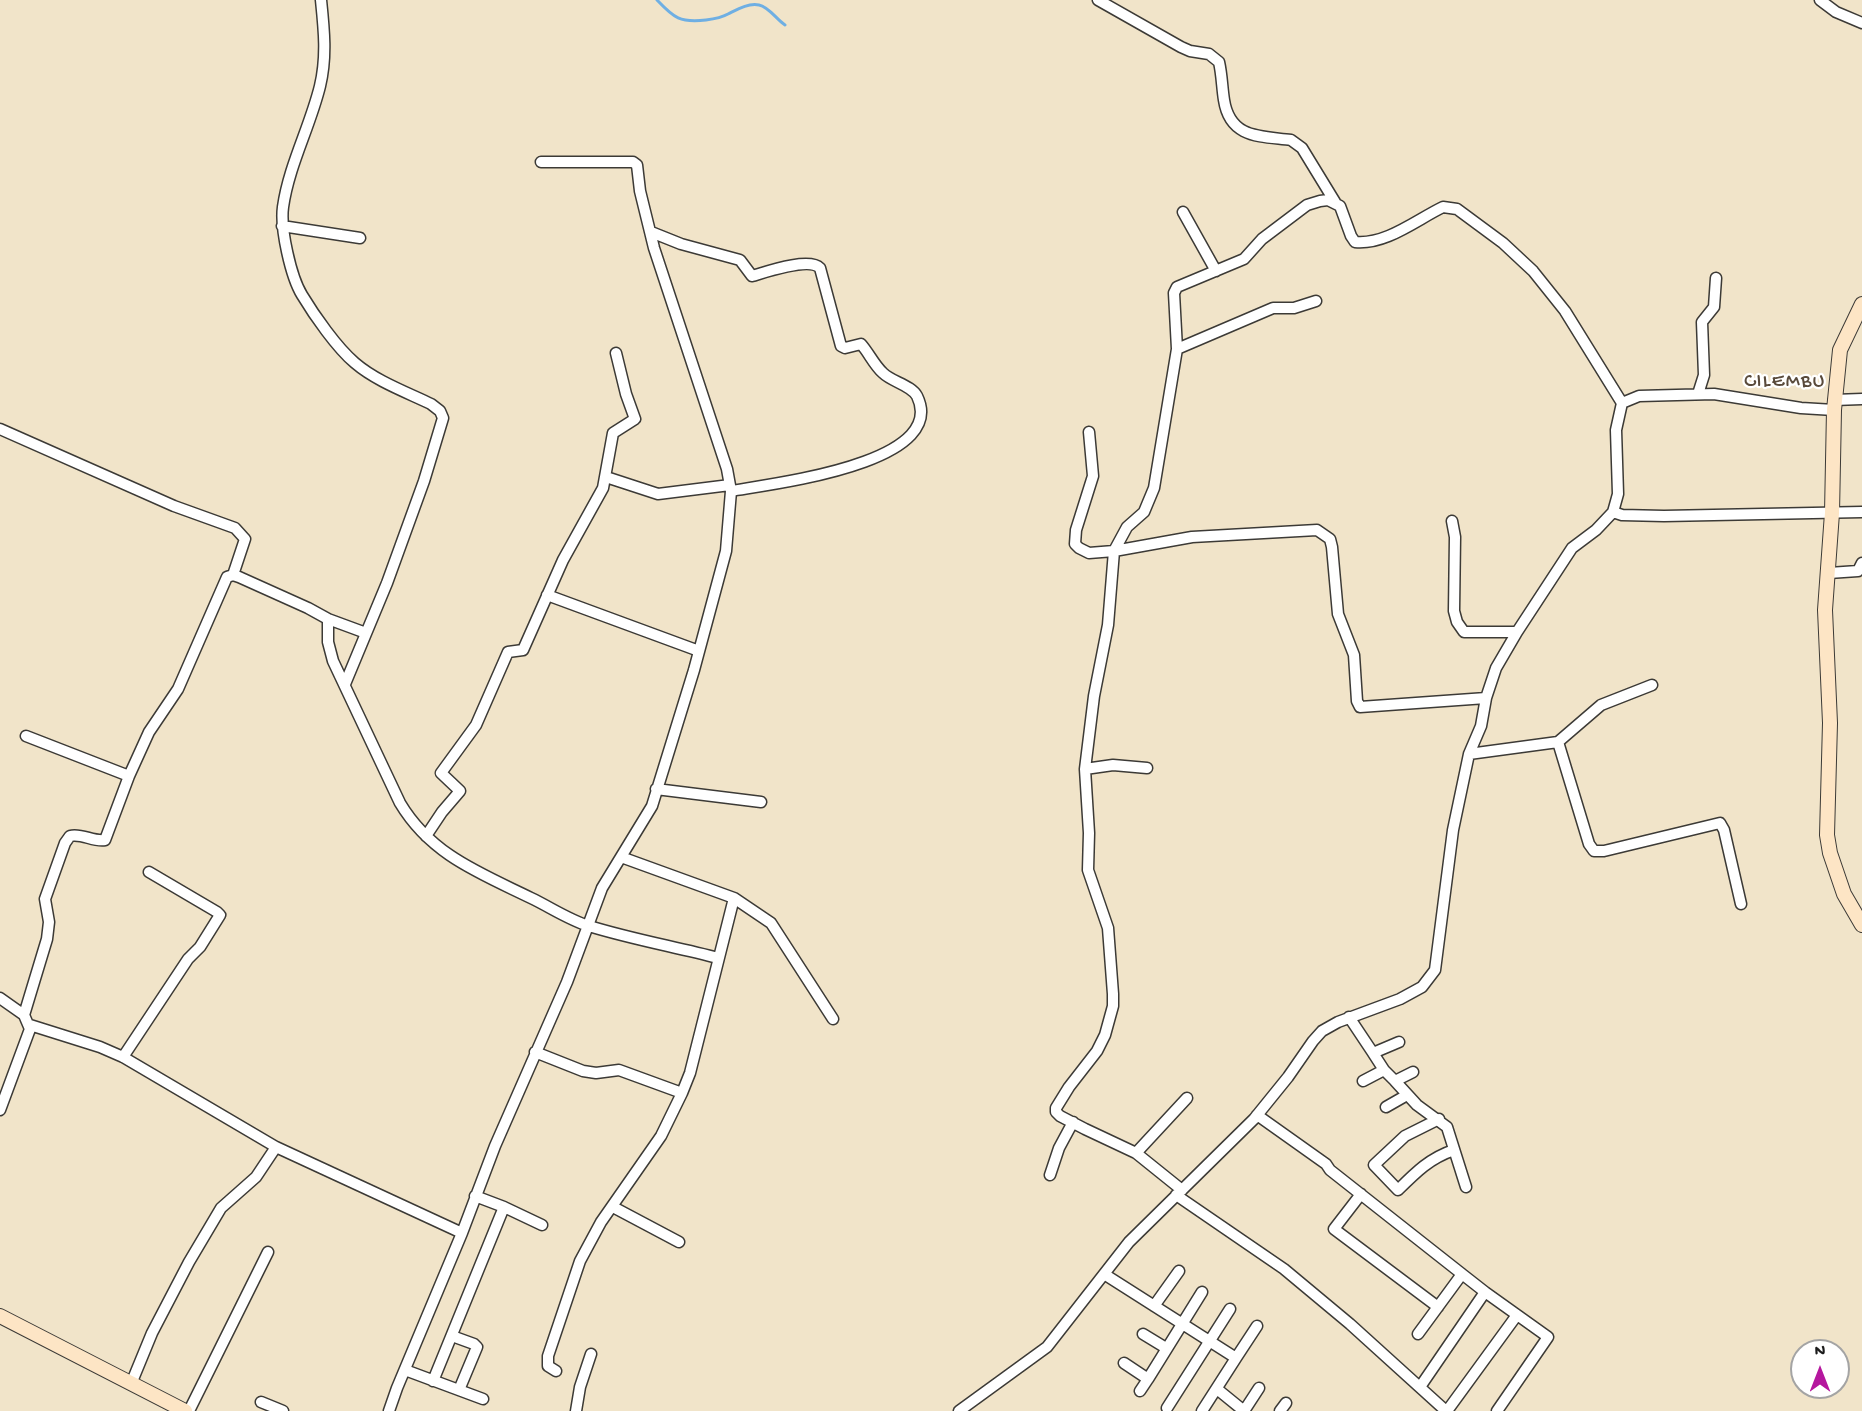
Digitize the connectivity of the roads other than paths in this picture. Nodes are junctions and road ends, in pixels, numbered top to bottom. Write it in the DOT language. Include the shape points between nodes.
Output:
graph roads {
  1 [pos="321,0"];
  2 [pos="1098,0"];
  3 [pos="1821,0"];
  4 [pos="1862,23"];
  5 [pos="541,162"];
  6 [pos="1335,202"];
  7 [pos="1183,212"];
  8 [pos="282,226"];
  9 [pos="651,232"];
  10 [pos="360,238"];
  11 [pos="1216,271"];
  12 [pos="1716,278"];
  13 [pos="1316,301"];
  14 [pos="1862,304"];
  15 [pos="1177,349"];
  16 [pos="616,353"];
  17 [pos="1698,394"];
  18 [pos="1862,399"];
  19 [pos="1622,403"];
  20 [pos="1834,405"];
  21 [pos="0,429"];
  22 [pos="1089,432"];
  23 [pos="606,477"];
  24 [pos="730,488"];
  25 [pos="1613,512"];
  26 [pos="1862,512"];
  27 [pos="1832,513"];
  28 [pos="1452,521"];
  29 [pos="1114,551"];
  30 [pos="1862,563"];
  31 [pos="1829,573"];
  32 [pos="233,575"];
  33 [pos="547,595"];
  34 [pos="327,619"];
  35 [pos="1516,632"];
  36 [pos="366,633"];
  37 [pos="699,651"];
  38 [pos="345,684"];
  39 [pos="1652,685"];
  40 [pos="1486,698"];
  41 [pos="26,736"];
  42 [pos="1558,742"];
  43 [pos="1469,754"];
  44 [pos="1147,768"];
  45 [pos="1085,769"];
  46 [pos="129,776"];
  47 [pos="656,789"];
  48 [pos="761,802"];
  49 [pos="426,836"];
  50 [pos="621,857"];
  51 [pos="149,872"];
  52 [pos="734,898"];
  53 [pos="1741,904"];
  54 [pos="1862,925"];
  55 [pos="587,926"];
  56 [pos="718,958"];
  57 [pos="0,998"];
  58 [pos="24,1015"];
  59 [pos="1349,1017"];
  60 [pos="833,1019"];
  61 [pos="30,1025"];
  62 [pos="1400,1042"];
  63 [pos="535,1052"];
  64 [pos="1373,1053"];
  65 [pos="123,1057"];
  66 [pos="1384,1070"];
  67 [pos="1413,1072"];
  68 [pos="1363,1081"];
  69 [pos="1395,1081"];
  70 [pos="682,1093"];
  71 [pos="1407,1095"];
  72 [pos="1187,1098"];
  73 [pos="1386,1107"];
  74 [pos="0,1110"];
  75 [pos="1255,1117"];
  76 [pos="1439,1119"];
  77 [pos="1073,1122"];
  78 [pos="276,1147"];
  79 [pos="1454,1150"];
  80 [pos="1136,1154"];
  81 [pos="1050,1175"];
  82 [pos="1466,1187"];
  83 [pos="1179,1193"];
  84 [pos="1360,1194"];
  85 [pos="475,1196"];
  86 [pos="504,1208"];
  87 [pos="613,1208"];
  88 [pos="542,1225"];
  89 [pos="462,1233"];
  90 [pos="679,1242"];
  91 [pos="268,1252"];
  92 [pos="1179,1271"];
  93 [pos="1104,1274"];
  94 [pos="1462,1274"];
  95 [pos="1202,1292"];
  96 [pos="1485,1292"];
  97 [pos="1154,1306"];
  98 [pos="1438,1307"];
  99 [pos="1230,1309"];
  100 [pos="1517,1315"];
  101 [pos="0,1316"];
  102 [pos="1181,1323"];
  103 [pos="1257,1326"];
  104 [pos="1143,1334"];
  105 [pos="1418,1334"];
  106 [pos="452,1336"];
  107 [pos="1210,1342"];
  108 [pos="1166,1348"];
  109 [pos="591,1354"];
  110 [pos="1236,1358"];
  111 [pos="1124,1364"];
  112 [pos="405,1370"];
  113 [pos="556,1371"];
  114 [pos="1148,1379"];
  115 [pos="433,1381"];
  116 [pos="131,1384"];
  117 [pos="1420,1387"];
  118 [pos="1259,1388"];
  119 [pos="1217,1389"];
  120 [pos="459,1390"];
  121 [pos="1140,1391"];
  122 [pos="483,1399"];
  123 [pos="266,1406"];
  124 [pos="1167,1408"];
  125 [pos="187,1411"];
  126 [pos="283,1411"];
  127 [pos="389,1411"];
  128 [pos="576,1411"];
  129 [pos="959,1411"];
  130 [pos="1202,1411"];
  131 [pos="1244,1411"];
  132 [pos="1447,1411"];
  133 [pos="1497,1411"];
  1 -- 8 [label="street" via="325,41 321,84 283,206"];
  2 -- 6 [label="street" via="1181,47 1215,57 1231,119 1251,135 1296,142"];
  3 -- 4 [label="street" via="1836,12"];
  5 -- 9 [label="street" via="636,163"];
  6 -- 11 [label="street" via="1320,201 1307,206 1262,239 1244,260"];
  6 -- 19 [label="street" via="1344,213 1355,242 1363,243 1377,240 1443,207 1457,209 1533,271 1565,310"];
  7 -- 11 [label="street"];
  8 -- 10 [label="street"];
  8 -- 36 [label="street" via="301,294 345,354 374,376 442,412 424,481"];
  9 -- 24 [label="street" via="716,432"];
  9 -- 24 [label="street" via="740,260 752,276 807,263 817,265 841,346 861,344 884,374 918,399 921,416 917,427 880,457 797,479"];
  11 -- 15 [label="street" via="1177,287"];
  12 -- 17 [label="street" via="1714,308 1702,322 1704,375"];
  13 -- 15 [label="street" via="1294,308 1273,308"];
  14 -- 20 [label="street" via="1840,350"];
  15 -- 29 [label="street" via="1152,498"];
  16 -- 23 [label="street" via="636,419 613,433"];
  17 -- 19 [label="street" via="1639,396"];
  17 -- 20 [label="street" via="1723,394 1801,408"];
  18 -- 20 [label="street"];
  19 -- 25 [label="street" via="1616,430 1618,494"];
  20 -- 27 [label="street"];
  21 -- 32 [label="street" via="174,506 235,528 245,539"];
  22 -- 29 [label="street" via="1093,476 1075,544 1089,553"];
  23 -- 24 [label="street" via="658,494"];
  23 -- 33 [label="street"];
  24 -- 37 [label="street" via="726,551"];
  25 -- 27 [label="street" via="1653,516"];
  25 -- 35 [label="street" via="1572,548"];
  26 -- 27 [label="street"];
  27 -- 31 [label="street"];
  28 -- 35 [label="street" via="1454,611 1460,629"];
  29 -- 40 [label="street" via="1172,539 1317,530 1330,539 1332,547 1338,614 1353,655 1360,707"];
  29 -- 45 [label="street" via="1108,625"];
  30 -- 31 [label="street" via="1858,571"];
  31 -- 54 [label="street" via="1825,610 1830,723 1827,835 1844,894"];
  32 -- 34 [label="street"];
  32 -- 46 [label="street" via="227,577 178,689 149,732"];
  33 -- 37 [label="street"];
  33 -- 49 [label="street" via="523,650 508,652 476,725 441,773 460,791"];
  34 -- 36 [label="street"];
  34 -- 38 [label="street" via="330,652"];
  35 -- 40 [label="street" via="1499,660"];
  36 -- 38 [label="street"];
  37 -- 47 [label="street"];
  38 -- 49 [label="street" via="400,803"];
  39 -- 42 [label="street" via="1601,705"];
  40 -- 43 [label="street" via="1481,726"];
  41 -- 46 [label="street"];
  42 -- 43 [label="street"];
  42 -- 53 [label="street" via="1594,851 1720,823"];
  43 -- 59 [label="street" via="1453,830 1435,970 1422,987"];
  44 -- 45 [label="street" via="1113,765"];
  45 -- 77 [label="street" via="1088,870 1108,928 1113,994 1110,1019 1097,1051 1056,1108 1060,1116"];
  46 -- 58 [label="street" via="105,840 77,834 65,843 45,899 50,922 47,939"];
  47 -- 48 [label="street"];
  47 -- 50 [label="street" via="649,813"];
  49 -- 55 [label="street" via="452,857 495,882"];
  50 -- 52 [label="street"];
  50 -- 55 [label="street" via="602,888"];
  51 -- 65 [label="street" via="220,915"];
  52 -- 56 [label="street"];
  52 -- 60 [label="street" via="771,923"];
  55 -- 56 [label="street"];
  55 -- 63 [label="street"];
  56 -- 70 [label="street"];
  57 -- 58 [label="street"];
  58 -- 61 [label="street"];
  59 -- 64 [label="street"];
  59 -- 75 [label="street" via="1330,1026 1313,1041"];
  61 -- 65 [label="street"];
  61 -- 74 [label="street"];
  62 -- 64 [label="street"];
  63 -- 70 [label="street" via="583,1071 619,1070"];
  63 -- 85 [label="street"];
  64 -- 66 [label="street"];
  65 -- 78 [label="street"];
  66 -- 68 [label="street"];
  66 -- 69 [label="street"];
  67 -- 69 [label="street"];
  69 -- 71 [label="street"];
  70 -- 87 [label="street" via="661,1136"];
  71 -- 73 [label="street"];
  71 -- 76 [label="street"];
  72 -- 80 [label="street"];
  75 -- 83 [label="street"];
  75 -- 84 [label="street" via="1322,1170 1330,1170"];
  76 -- 79 [label="street" via="1447,1127"];
  76 -- 79 [label="street" via="1397,1141 1374,1165 1398,1190 1426,1163"];
  77 -- 80 [label="street"];
  77 -- 81 [label="street"];
  78 -- 89 [label="street"];
  78 -- 116 [label="street" via="256,1177 222,1208 152,1333"];
  79 -- 82 [label="street"];
  80 -- 83 [label="street"];
  83 -- 93 [label="street" via="1129,1242"];
  83 -- 117 [label="street" via="1284,1269"];
  84 -- 94 [label="street"];
  84 -- 98 [label="street" via="1334,1229"];
  85 -- 86 [label="street"];
  85 -- 89 [label="street"];
  86 -- 88 [label="street"];
  86 -- 106 [label="street"];
  87 -- 90 [label="street"];
  87 -- 113 [label="street" via="580,1261 548,1356 548,1366"];
  89 -- 112 [label="street"];
  91 -- 125 [label="street"];
  92 -- 97 [label="street"];
  93 -- 97 [label="street"];
  93 -- 129 [label="street" via="1047,1347"];
  94 -- 96 [label="street"];
  94 -- 98 [label="street"];
  95 -- 102 [label="street"];
  96 -- 100 [label="street"];
  96 -- 117 [label="street"];
  97 -- 102 [label="street"];
  98 -- 105 [label="street"];
  99 -- 107 [label="street"];
  100 -- 132 [label="street"];
  100 -- 133 [label="street" via="1548,1337"];
  101 -- 116 [label="street"];
  102 -- 107 [label="street"];
  102 -- 108 [label="street"];
  103 -- 110 [label="street"];
  104 -- 108 [label="street"];
  106 -- 115 [label="street"];
  106 -- 120 [label="street" via="477,1347"];
  107 -- 110 [label="street"];
  107 -- 124 [label="street"];
  108 -- 114 [label="street"];
  109 -- 128 [label="street"];
  110 -- 119 [label="street"];
  111 -- 114 [label="street"];
  112 -- 115 [label="street"];
  112 -- 127 [label="street"];
  114 -- 121 [label="street"];
  115 -- 120 [label="street"];
  116 -- 125 [label="street"];
  117 -- 132 [label="street"];
  118 -- 131 [label="street"];
  119 -- 130 [label="street"];
  119 -- 131 [label="street"];
  120 -- 122 [label="street"];
  123 -- 126 [label="street"];
}
